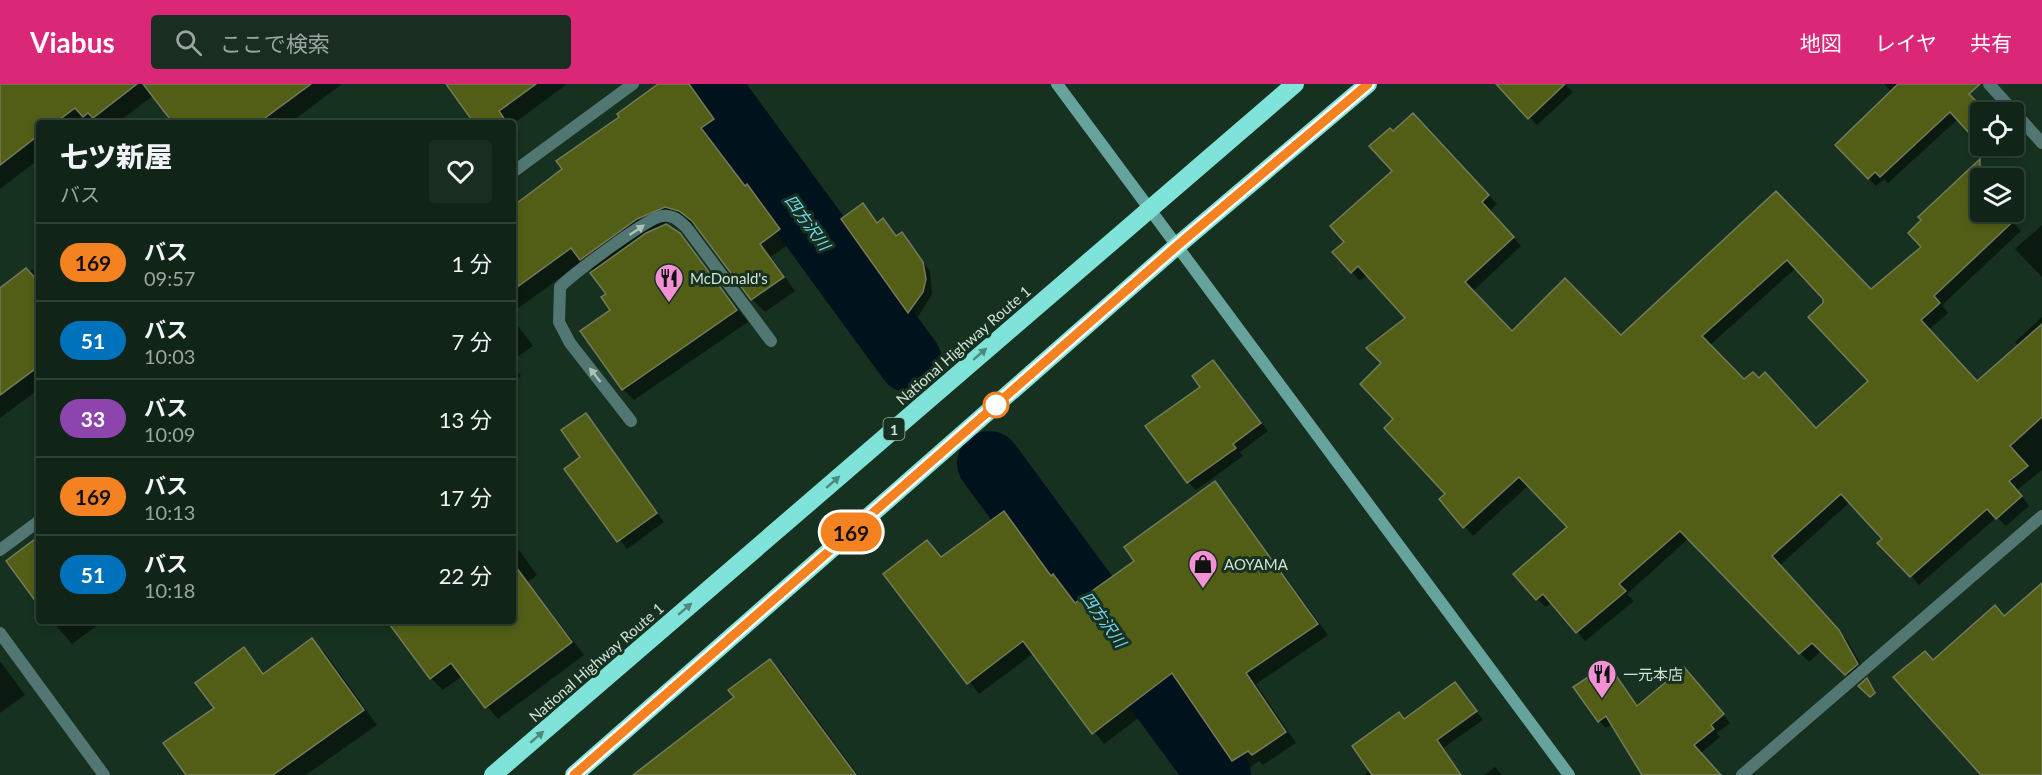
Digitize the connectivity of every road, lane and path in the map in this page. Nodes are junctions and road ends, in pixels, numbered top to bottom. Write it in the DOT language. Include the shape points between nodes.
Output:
graph roads {
  1 [pos="633,84"];
  2 [pos="1057,84"];
  3 [pos="1295,84"];
  4 [pos="1368,84"];
  5 [pos="1989,84"];
  6 [pos="2042,142"];
  7 [pos="516,170"];
  8 [pos="1148,208"];
  9 [pos="1178,245"];
  10 [pos="771,341"];
  11 [pos="631,421"];
  12 [pos="2042,516"];
  13 [pos="36,523"];
  14 [pos="0,550"];
  15 [pos="0,633"];
  16 [pos="104,775"];
  17 [pos="493,775"];
  18 [pos="574,775"];
  19 [pos="1569,775"];
  20 [pos="1742,775"];
  1 -- 7 [label="street"];
  2 -- 8 [label="street"];
  3 -- 8 [label="highway, National Highway Route 1 / 1"];
  4 -- 9 [label="highway"];
  5 -- 6 [label="street"];
  8 -- 9 [label="street"];
  17 -- 8 [label="highway, National Highway Route 1 / 1, one-way"];
  9 -- 18 [label="highway"];
  9 -- 19 [label="street"];
  11 -- 10 [label="street, one-way" via="570,343 559,322 560,287 579,269 658,216 675,217 686,227"];
  12 -- 20 [label="street"];
  13 -- 14 [label="street"];
  15 -- 16 [label="street"];
}
